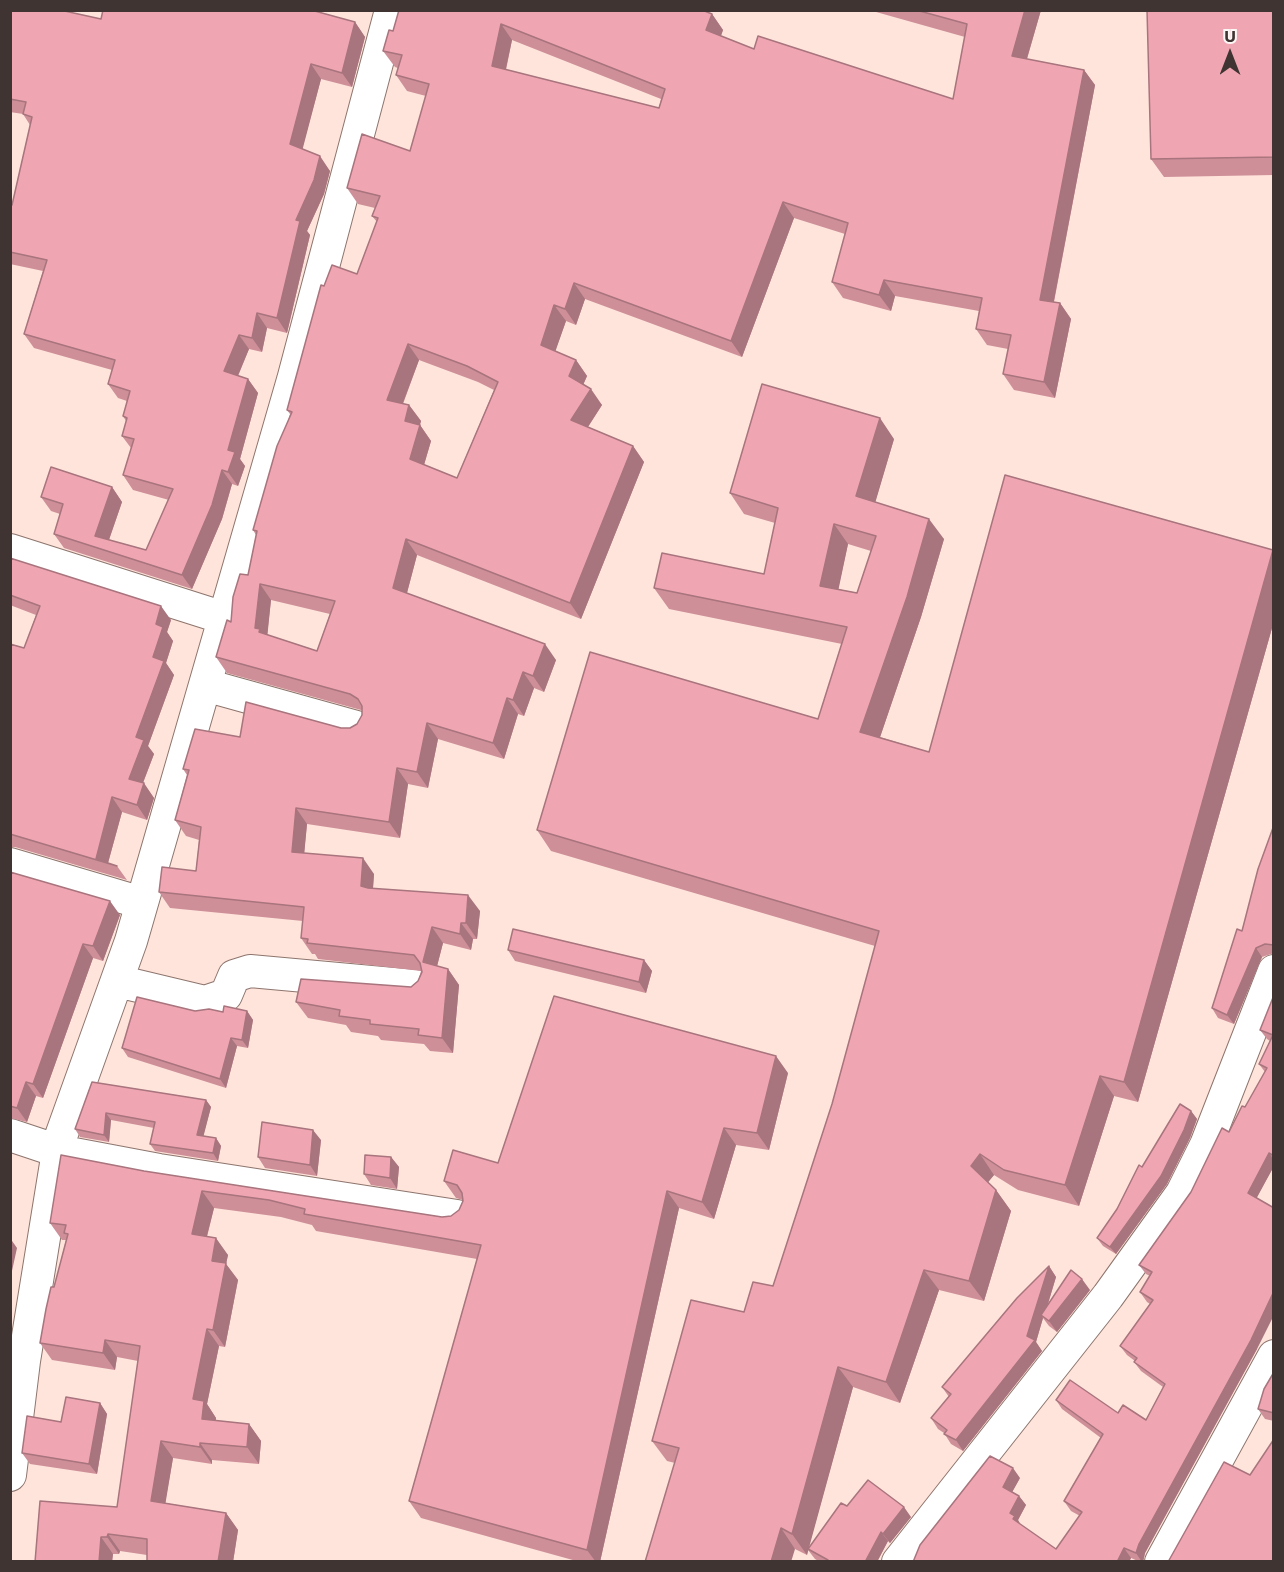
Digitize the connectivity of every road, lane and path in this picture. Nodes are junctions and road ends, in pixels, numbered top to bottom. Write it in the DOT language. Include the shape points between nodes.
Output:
graph roads {
  1 [pos="391,10"];
  2 [pos="10,550"];
  3 [pos="224,618"];
  4 [pos="205,685"];
  5 [pos="356,727"];
  6 [pos="10,864"];
  7 [pos="142,903"];
  8 [pos="1274,971"];
  9 [pos="117,981"];
  10 [pos="415,986"];
  11 [pos="10,1135"];
  12 [pos="58,1151"];
  13 [pos="458,1216"];
  14 [pos="1274,1356"];
  15 [pos="10,1475"];
  16 [pos="898,1562"];
  17 [pos="1161,1562"];
  1 -- 3 [label="street" via="293,380"];
  2 -- 3 [label="street"];
  3 -- 4 [label="street"];
  4 -- 5 [label="street"];
  4 -- 7 [label="street"];
  6 -- 7 [label="street"];
  7 -- 9 [label="street"];
  8 -- 16 [label="street" via="1206,1145 1182,1193 1108,1296"];
  9 -- 10 [label="street" via="205,1002 226,995 234,976 250,971"];
  9 -- 12 [label="street"];
  11 -- 12 [label="street"];
  12 -- 13 [label="street"];
  12 -- 15 [label="street"];
  14 -- 17 [label="street"];
}
